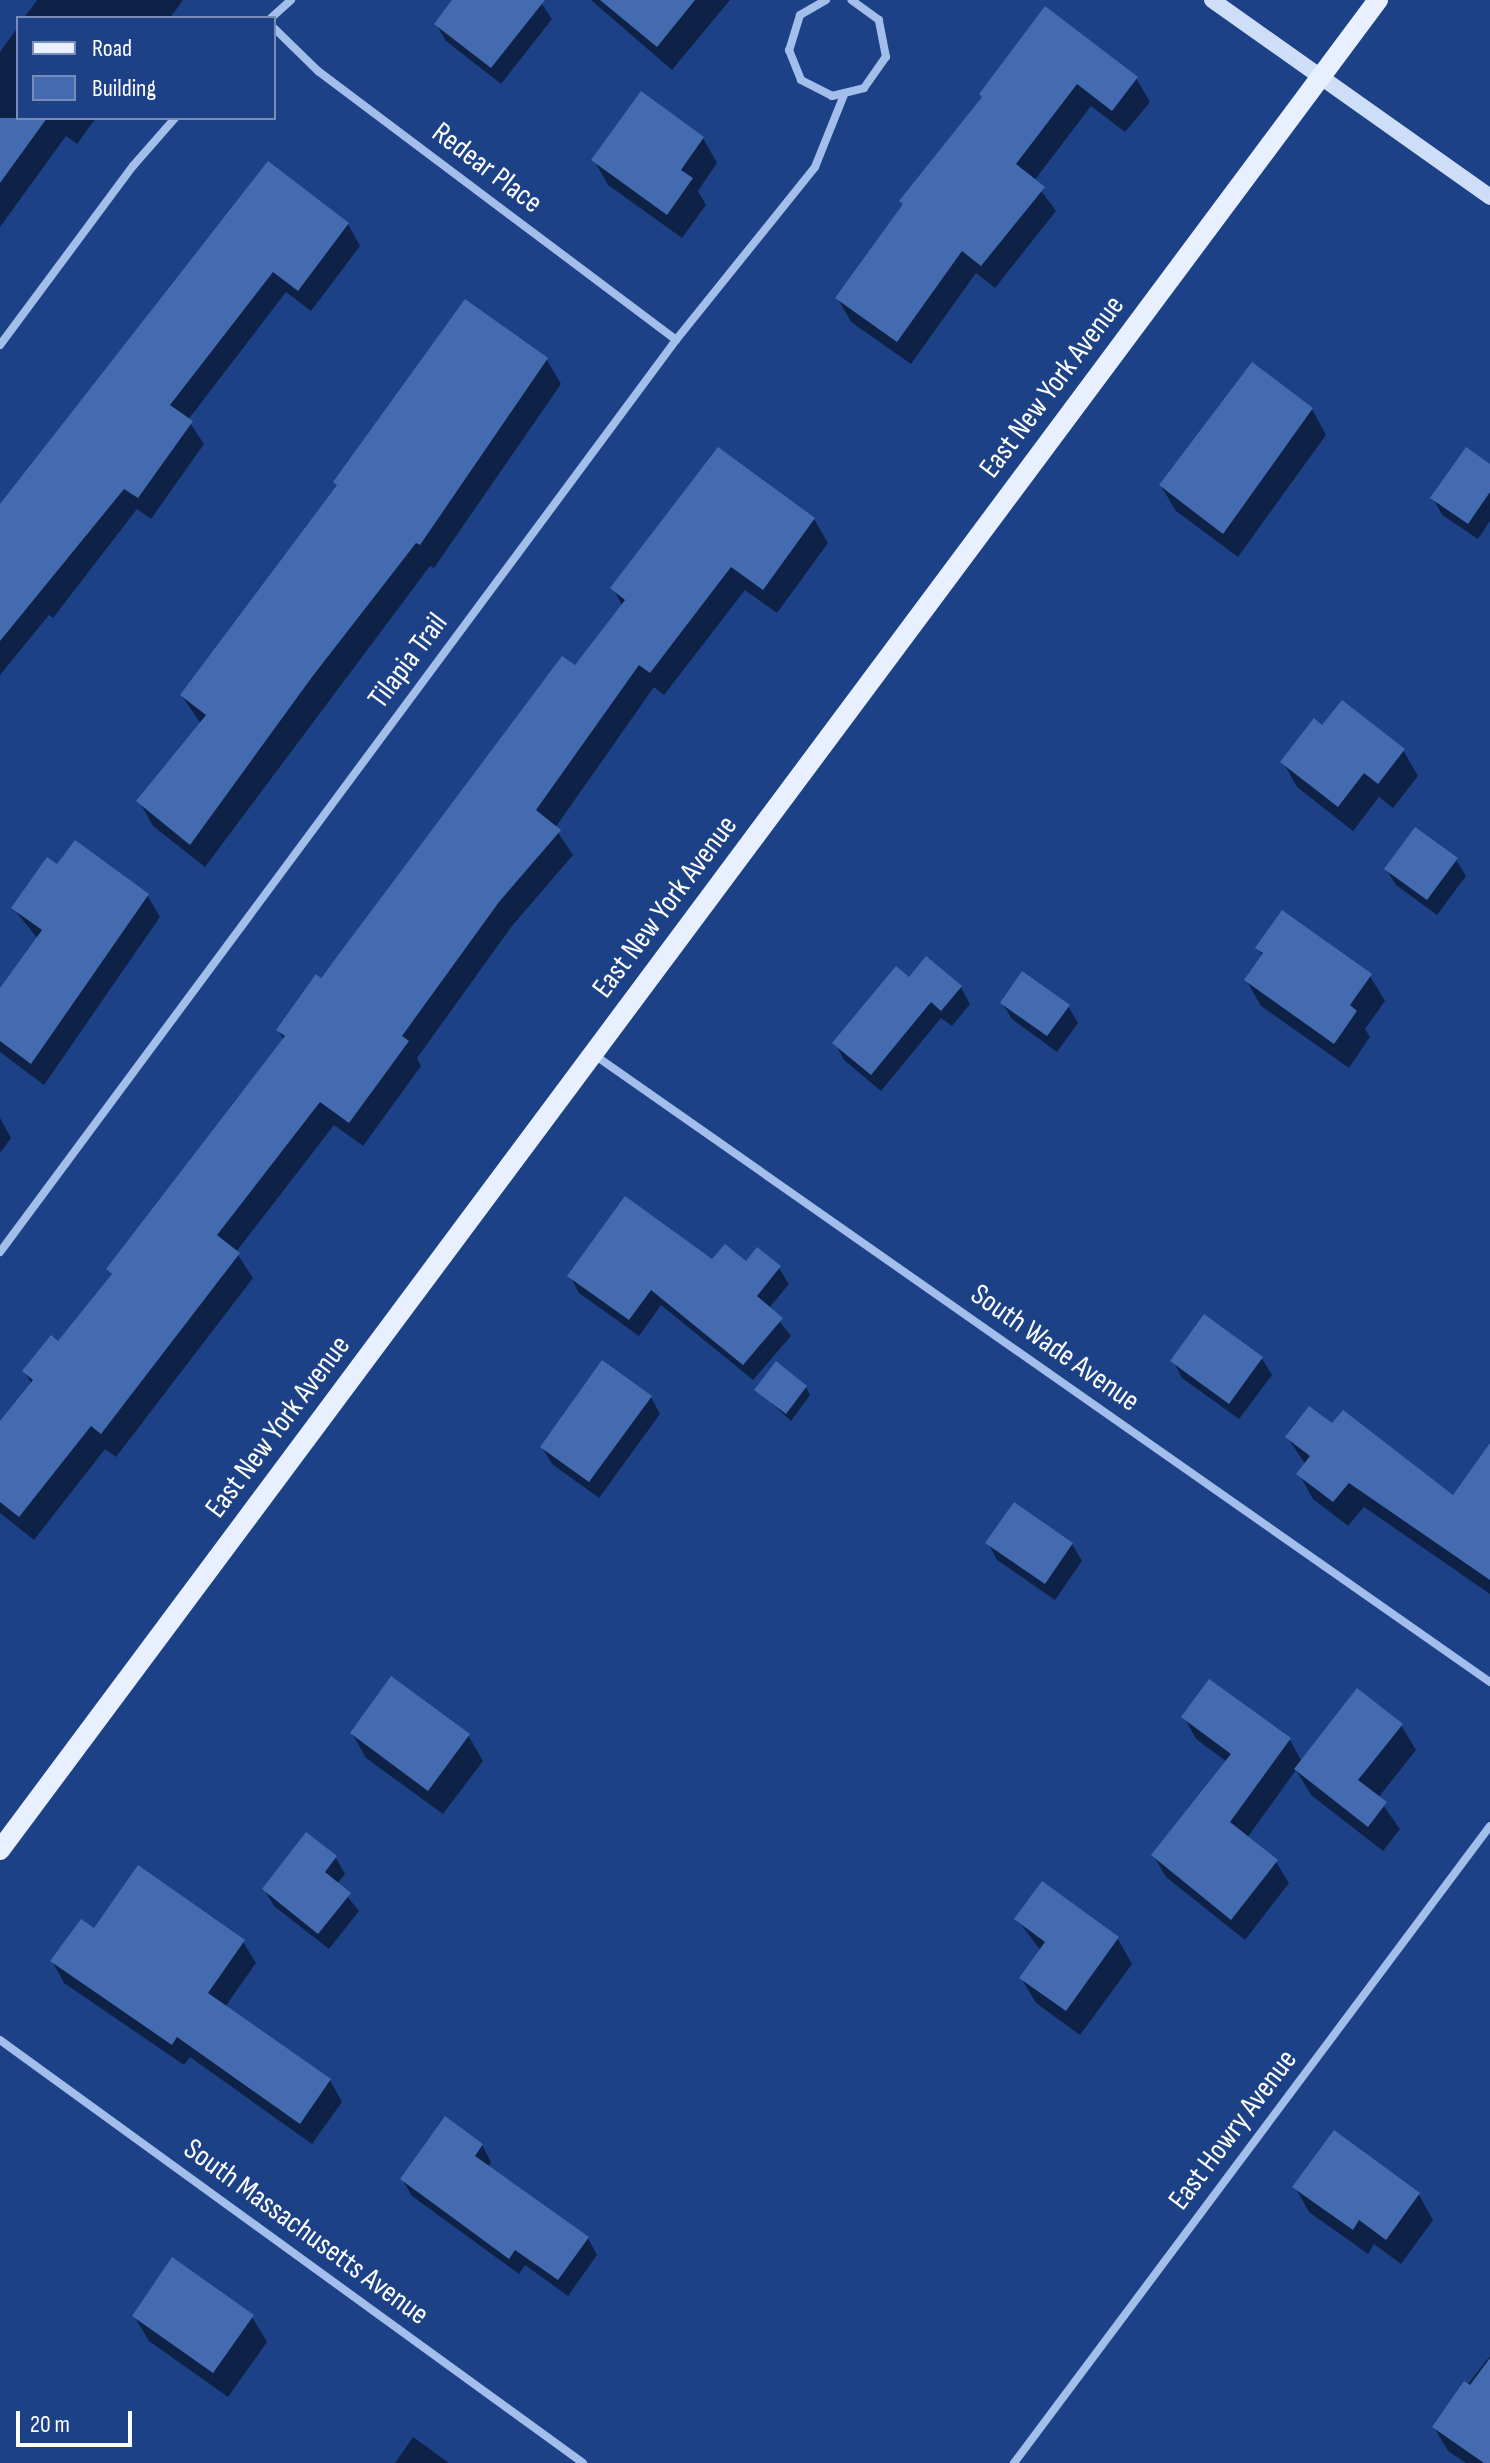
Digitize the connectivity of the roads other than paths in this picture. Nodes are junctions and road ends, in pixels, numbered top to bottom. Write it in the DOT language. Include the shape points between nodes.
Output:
graph roads {
  1 [pos="291,0"];
  2 [pos="826,0"];
  3 [pos="851,0"];
  4 [pos="1212,0"];
  5 [pos="1378,0"];
  6 [pos="273,16"];
  7 [pos="276,30"];
  8 [pos="1320,77"];
  9 [pos="844,95"];
  10 [pos="173,120"];
  11 [pos="1490,197"];
  12 [pos="676,340"];
  13 [pos="0,345"];
  14 [pos="593,1054"];
  15 [pos="0,1252"];
  16 [pos="1490,1682"];
  17 [pos="1490,1826"];
  18 [pos="0,1850"];
  19 [pos="0,2040"];
  20 [pos="583,2463"];
  21 [pos="1014,2463"];
  1 -- 6 [label="street"];
  2 -- 9 [label="street" via="813,5 794,25 791,62 810,88"];
  3 -- 9 [label="street" via="879,20 886,57 875,79"];
  4 -- 8 [label="main road"];
  5 -- 8 [label="main road, East New York Avenue"];
  7 -- 12 [label="street, Redear Place" via="318,71"];
  8 -- 11 [label="main road"];
  8 -- 14 [label="main road, East New York Avenue"];
  9 -- 12 [label="street, Tilapia Trail" via="815,167"];
  10 -- 13 [label="street"];
  12 -- 15 [label="street, Tilapia Trail"];
  14 -- 16 [label="street, South Wade Avenue"];
  14 -- 18 [label="main road, East New York Avenue"];
  17 -- 21 [label="street, East Howry Avenue"];
  19 -- 20 [label="street, South Massachusetts Avenue"];
}
